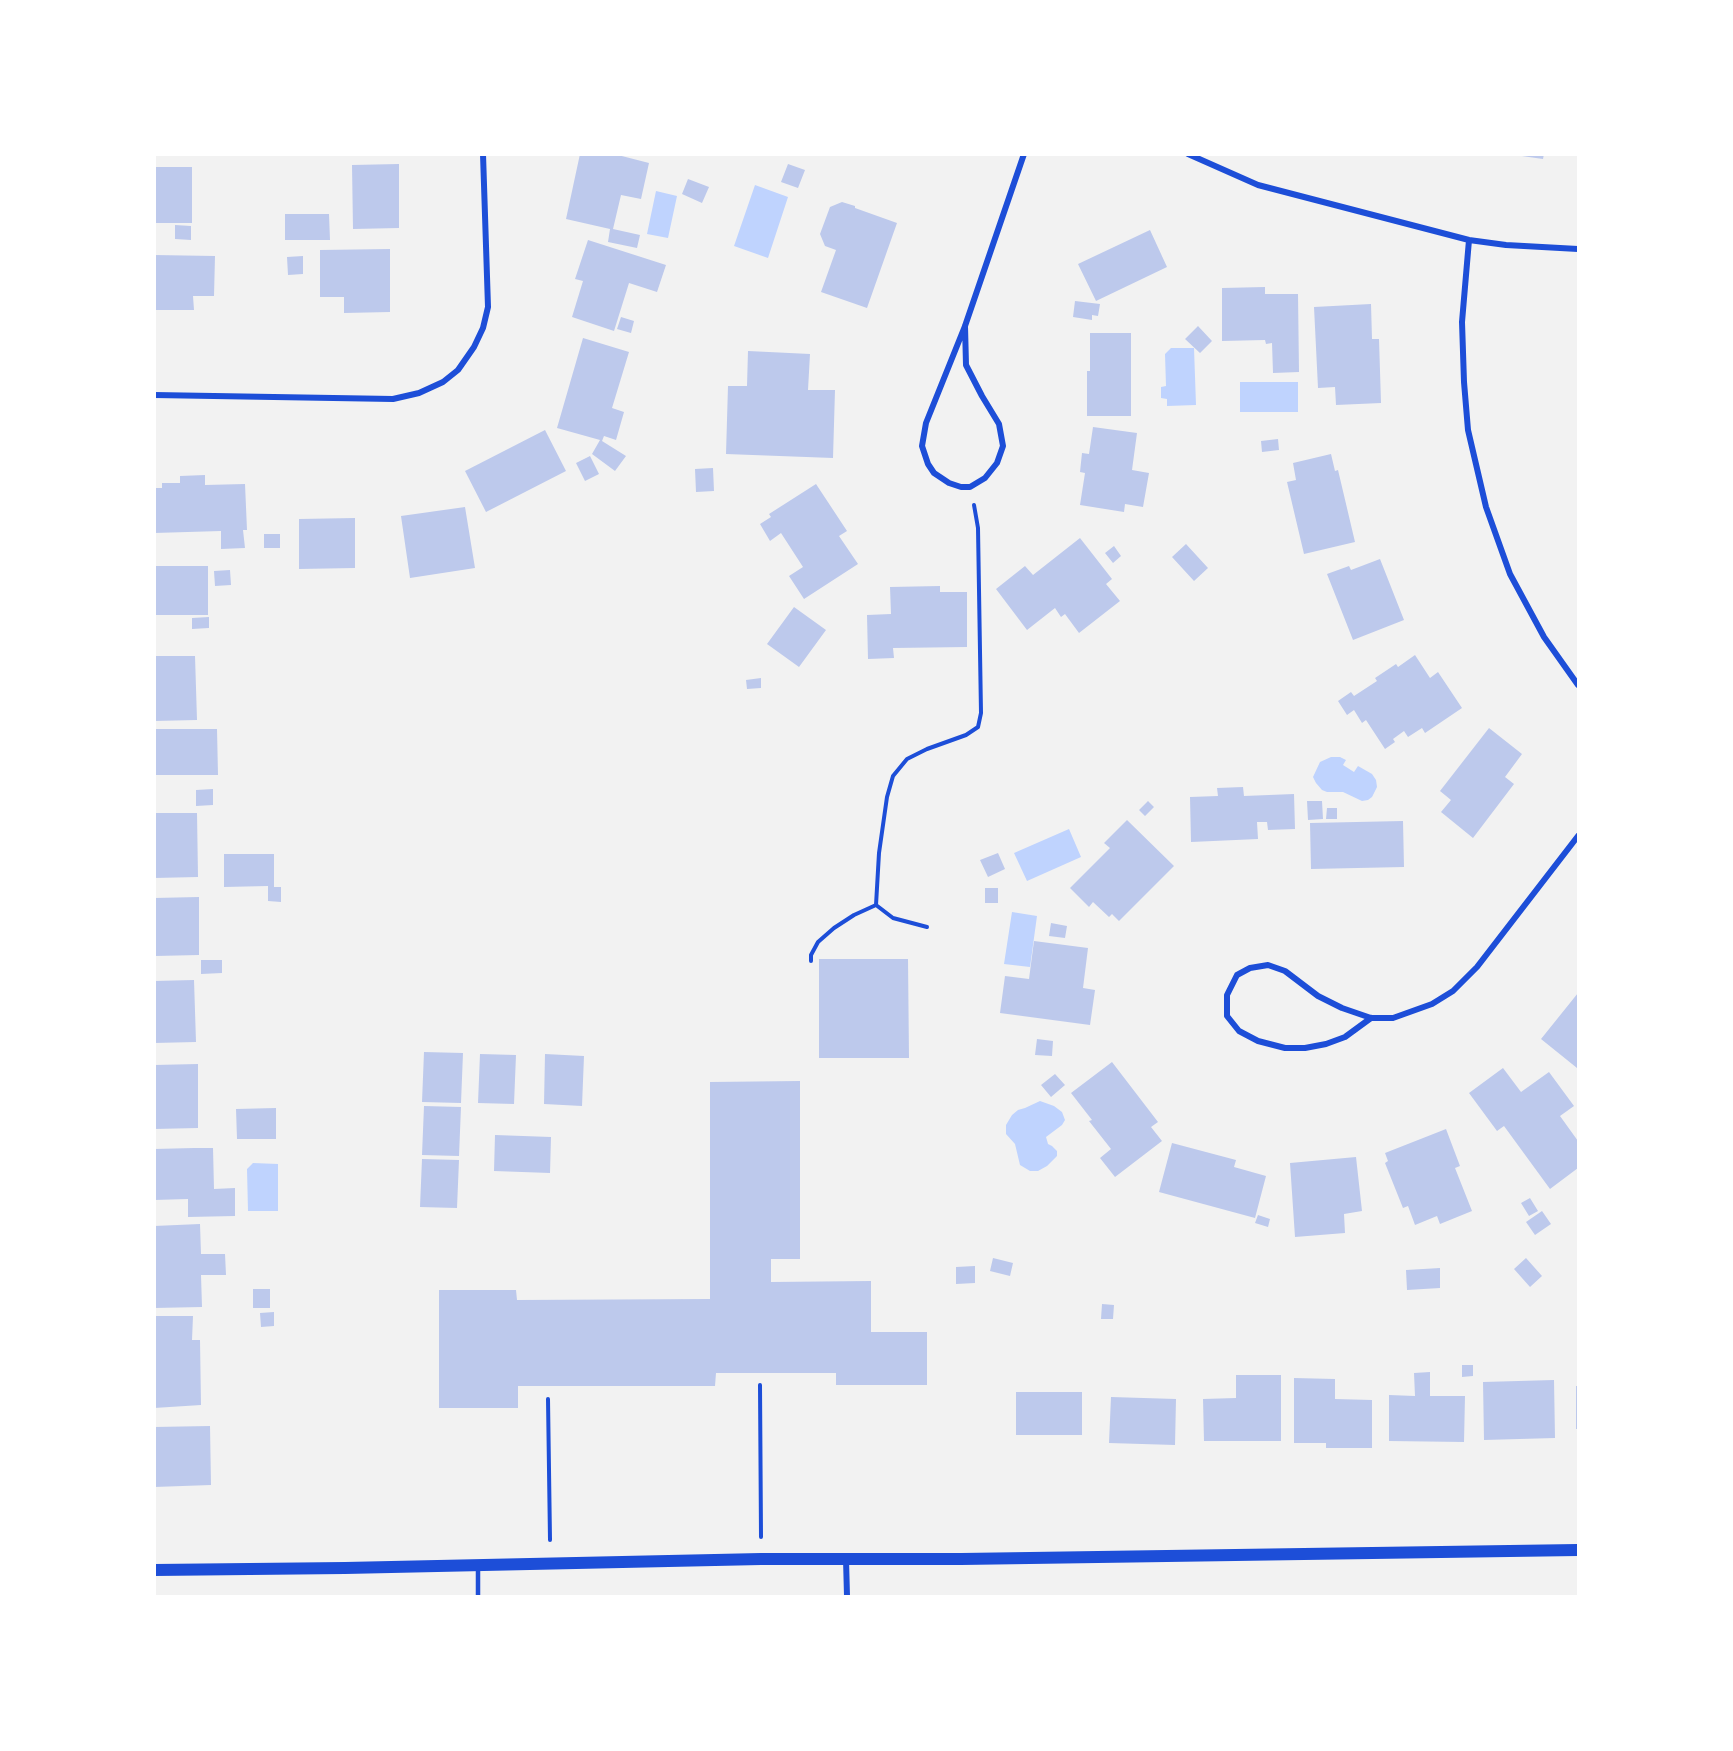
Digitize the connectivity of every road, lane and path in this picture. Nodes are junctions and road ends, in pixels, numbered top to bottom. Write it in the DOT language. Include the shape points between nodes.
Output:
graph roads {
  1 [pos="483,154"];
  2 [pos="1024,154"];
  3 [pos="1188,154"];
  4 [pos="1469,240"];
  5 [pos="1578,249"];
  6 [pos="965,327"];
  7 [pos="154,395"];
  8 [pos="970,487"];
  9 [pos="1578,685"];
  10 [pos="1578,836"];
  11 [pos="876,904"];
  12 [pos="927,927"];
  13 [pos="811,961"];
  14 [pos="1371,1018"];
  15 [pos="760,1385"];
  16 [pos="548,1400"];
  17 [pos="1578,1550"];
  18 [pos="760,1559"];
  19 [pos="846,1559"];
  20 [pos="550,1564"];
  21 [pos="478,1566"];
  22 [pos="154,1570"];
  23 [pos="478,1596"];
  24 [pos="847,1596"];
  1 -- 7 [label="street" via="488,307 474,348 443,382 393,399"];
  2 -- 6 [label="street"];
  3 -- 4 [label="street" via="1258,185"];
  4 -- 5 [label="street"];
  4 -- 9 [label="street" via="1462,322 1465,392 1468,430 1486,507 1510,574 1544,637"];
  6 -- 8 [label="street" via="966,365 999,424 1004,446 985,478"];
  6 -- 8 [label="street" via="926,423 922,447 934,473 949,483"];
  8 -- 11 [label="path" via="978,528 978,727 907,759 893,776 879,854"];
  10 -- 14 [label="street" via="1488,955 1453,991 1408,1014"];
  11 -- 12 [label="path" via="893,918"];
  11 -- 13 [label="path" via="818,942"];
  14 -- 14 [label="street" via="1345,1037 1326,1044 1285,1048 1239,1031 1227,1016 1227,995 1237,975 1268,965 1285,971 1318,996"];
  15 -- 18 [label="path"];
  16 -- 20 [label="path"];
  17 -- 19 [label="main road"];
  18 -- 19 [label="main road"];
  18 -- 20 [label="main road"];
  19 -- 24 [label="street"];
  20 -- 21 [label="main road"];
  21 -- 22 [label="main road"];
  21 -- 23 [label="lane"];
}
